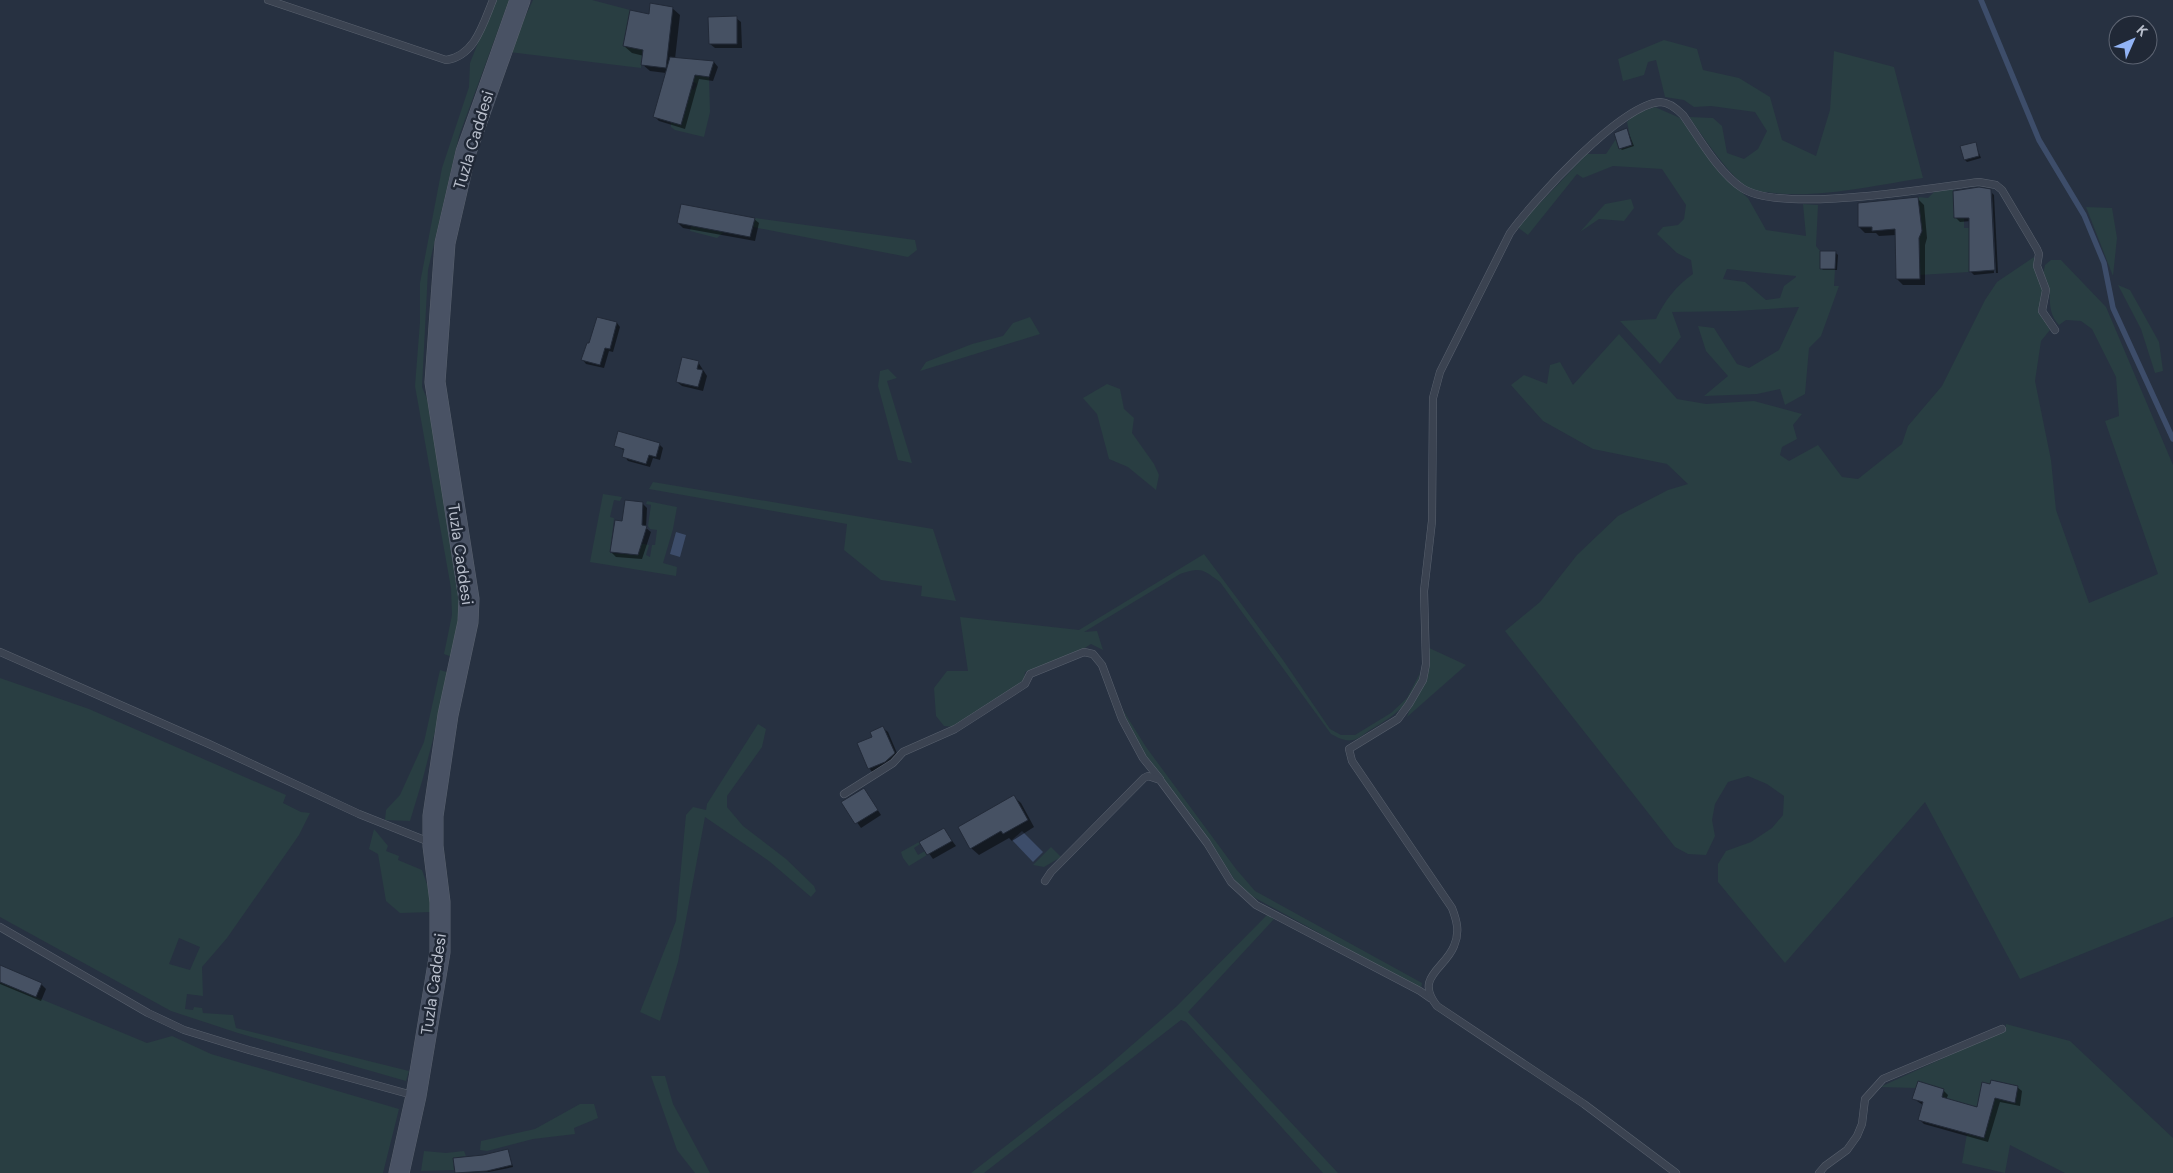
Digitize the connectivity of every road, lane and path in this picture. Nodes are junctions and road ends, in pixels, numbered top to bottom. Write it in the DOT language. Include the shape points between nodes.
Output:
graph roads {
  1 [pos="268,0"];
  2 [pos="493,0"];
  3 [pos="520,0"];
  4 [pos="2055,330"];
  5 [pos="0,652"];
  6 [pos="1160,780"];
  7 [pos="844,794"];
  8 [pos="433,844"];
  9 [pos="1046,880"];
  10 [pos="0,927"];
  11 [pos="1431,998"];
  12 [pos="2002,1029"];
  13 [pos="416,1096"];
  14 [pos="399,1173"];
  15 [pos="1676,1173"];
  16 [pos="1819,1173"];
  1 -- 2 [label="lane" via="446,60 462,55 472,46"];
  3 -- 8 [label="main road, Tuzla Caddesi" via="466,152 445,243 435,382 469,599 468,622 437,782"];
  4 -- 11 [label="lane" via="2042,311 2046,290 2037,266 2037,249 1996,185 1979,182 1799,201 1755,196 1727,174 1683,114 1661,102 1638,108 1619,120 1520,220 1510,233 1440,372 1433,398 1432,521 1424,591 1426,664 1423,680 1398,718 1349,749 1352,761 1452,908 1458,925 1454,948 1431,978 1428,989"];
  5 -- 8 [label="lane" via="359,814"];
  6 -- 7 [label="lane" via="1122,719 1102,665 1093,654 1084,652 1030,674 1025,684 961,726 902,752 892,763"];
  6 -- 9 [label="lane" via="1153,776 1144,778"];
  6 -- 11 [label="lane" via="1207,843 1231,882 1256,905"];
  8 -- 13 [label="main road, Tuzla Caddesi" via="440,902 440,952"];
  10 -- 13 [label="lane" via="148,1013 184,1030"];
  11 -- 15 [label="lane" via="1437,1006 1584,1104"];
  12 -- 16 [label="lane" via="1882,1079 1865,1099 1857,1136"];
  13 -- 14 [label="main road, Tuzla Caddesi"];
}
